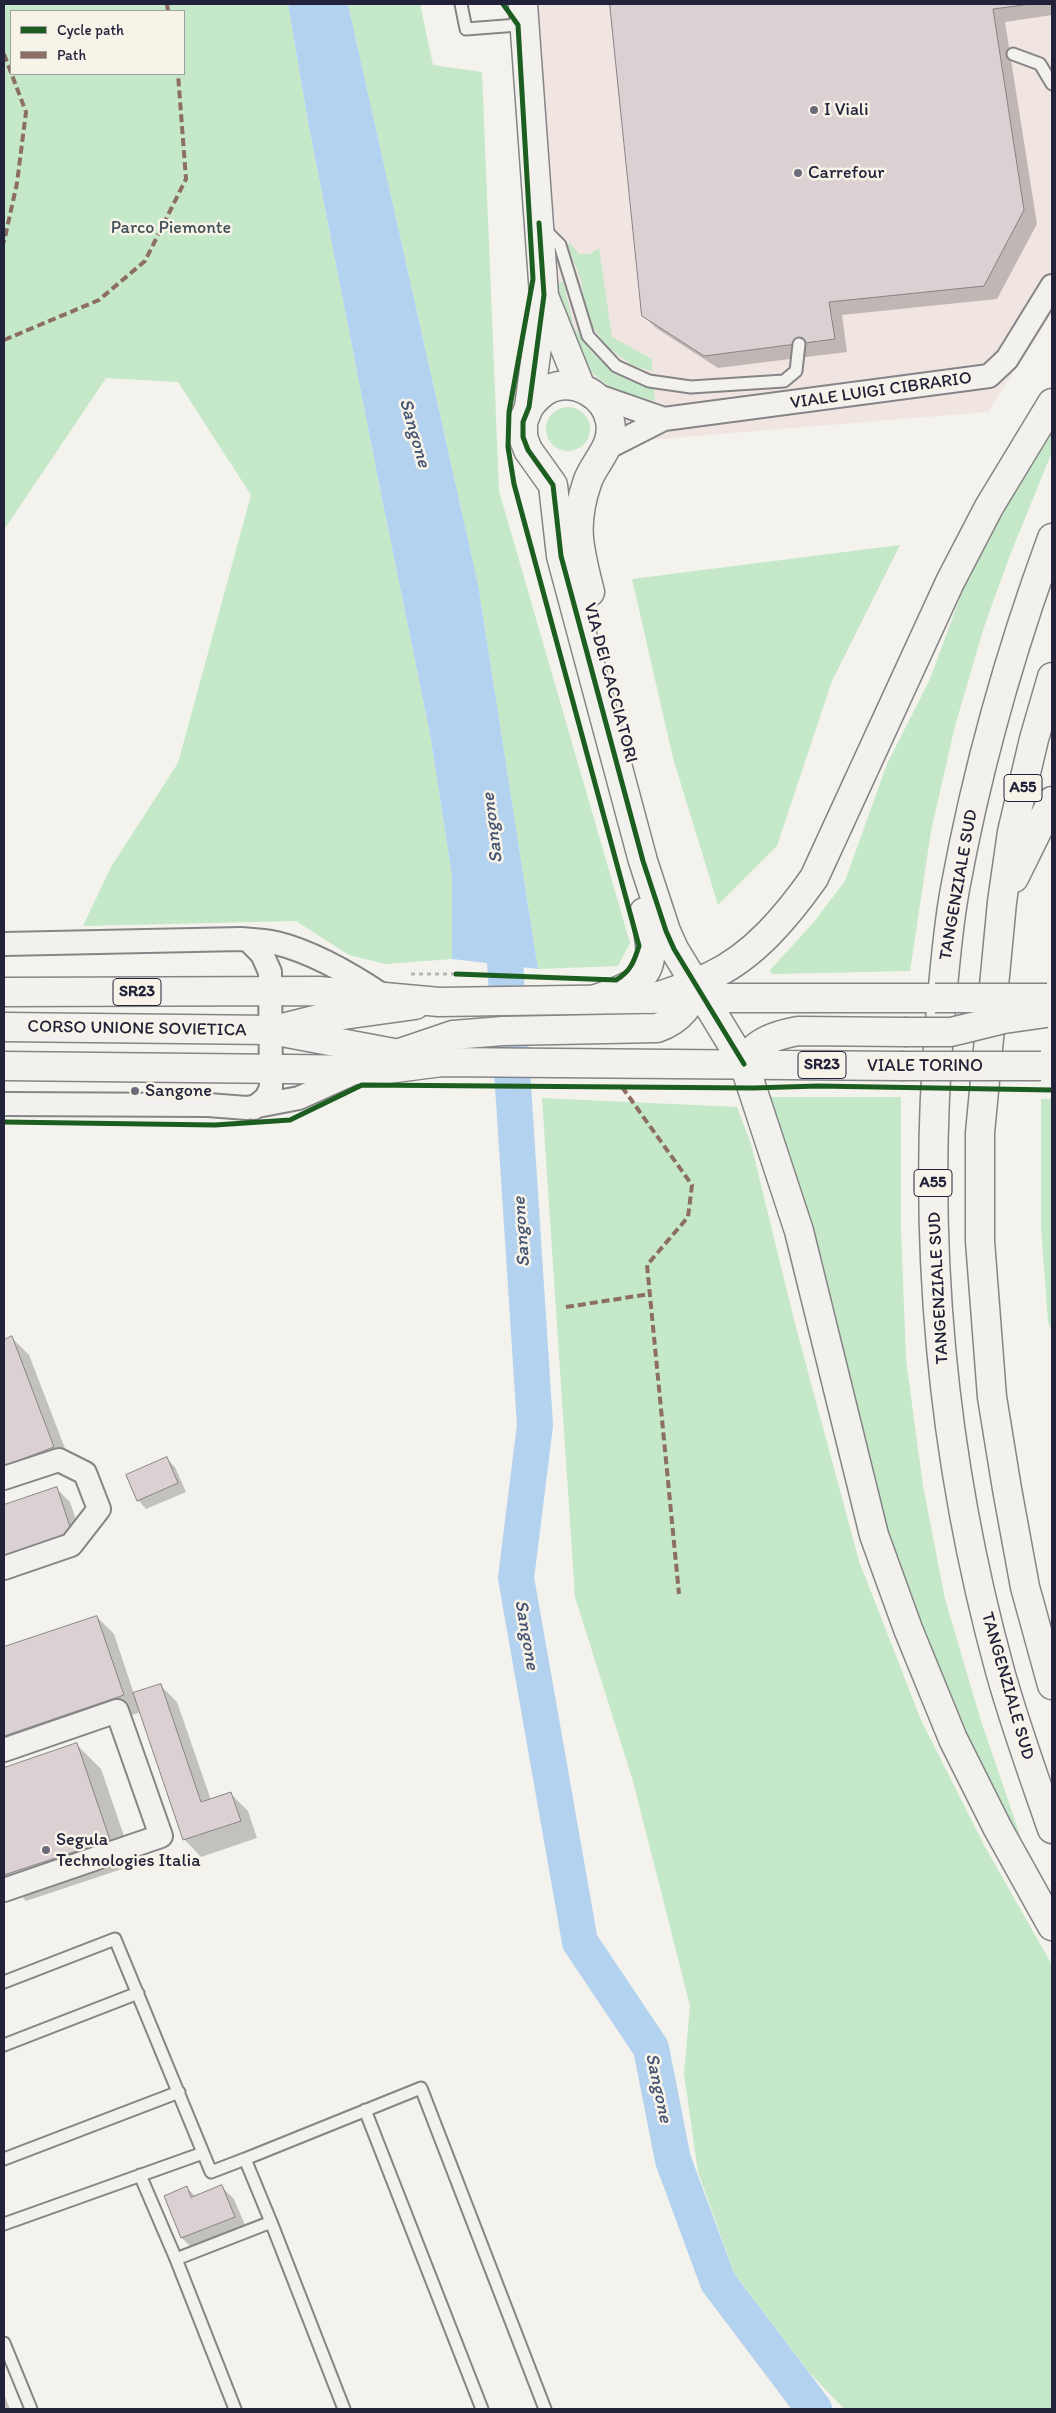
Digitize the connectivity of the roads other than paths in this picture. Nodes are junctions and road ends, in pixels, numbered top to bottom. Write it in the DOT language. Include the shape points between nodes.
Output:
graph roads {
  1 [pos="461,4"];
  2 [pos="524,15"];
  3 [pos="1013,54"];
  4 [pos="1052,84"];
  5 [pos="539,225"];
  6 [pos="1052,286"];
  7 [pos="544,295"];
  8 [pos="799,344"];
  9 [pos="588,392"];
  10 [pos="1052,403"];
  11 [pos="528,407"];
  12 [pos="664,419"];
  13 [pos="603,454"];
  14 [pos="536,461"];
  15 [pos="1052,538"];
  16 [pos="1052,677"];
  17 [pos="1052,801"];
  18 [pos="643,861"];
  19 [pos="1002,902"];
  20 [pos="248,940"];
  21 [pos="4,944"];
  22 [pos="700,989"];
  23 [pos="4,992"];
  24 [pos="271,992"];
  25 [pos="386,998"];
  26 [pos="593,1000"];
  27 [pos="449,1002"];
  28 [pos="1049,1005"];
  29 [pos="4,1027"];
  30 [pos="271,1030"];
  31 [pos="397,1054"];
  32 [pos="450,1062"];
  33 [pos="744,1064"];
  34 [pos="4,1066"];
  35 [pos="1046,1066"];
  36 [pos="271,1070"];
  37 [pos="361,1070"];
  38 [pos="4,1104"];
  39 [pos="254,1108"];
  40 [pos="4,1478"];
  41 [pos="4,1568"];
  42 [pos="1052,1685"];
  43 [pos="4,1750"];
  44 [pos="1052,1829"];
  45 [pos="4,1890"];
  46 [pos="1052,1926"];
  47 [pos="4,1982"];
  48 [pos="138,1993"];
  49 [pos="4,2045"];
  50 [pos="179,2092"];
  51 [pos="365,2110"];
  52 [pos="203,2153"];
  53 [pos="4,2159"];
  54 [pos="246,2159"];
  55 [pos="140,2175"];
  56 [pos="271,2222"];
  57 [pos="4,2224"];
  58 [pos="176,2259"];
  59 [pos="4,2343"];
  60 [pos="31,2409"];
  61 [pos="235,2409"];
  62 [pos="344,2409"];
  63 [pos="482,2409"];
  64 [pos="545,2409"];
  1 -- 2 [label="lane" via="466,29 518,24"];
  2 -- 5 [label="main road, VIA DEI CACCIATORI"];
  3 -- 4 [label="lane" via="1040,64"];
  5 -- 7 [label="main road, VIA DEI CACCIATORI"];
  5 -- 8 [label="lane" via="560,245 588,336 616,366 648,381 691,386 784,381 796,371"];
  6 -- 12 [label="street, VIALE LUIGI CIBRARIO" via="1007,358 989,376"];
  7 -- 9 [label="main road, VIA DEI CACCIATORI"];
  7 -- 11 [label="main road, VIA DEI CACCIATORI"];
  9 -- 11 [label="main road" via="566,385 551,388"];
  9 -- 12 [label="street"];
  9 -- 13 [label="main road, VIA DEI CACCIATORI" via="605,407 610,421 611,435"];
  10 -- 22 [label="main road" via="989,507 950,582 814,878 794,906 742,957"];
  11 -- 14 [label="main road, VIA DEI CACCIATORI" via="523,437"];
  12 -- 13 [label="street"];
  13 -- 14 [label="main road" via="581,471 561,474 547,470"];
  13 -- 22 [label="main road, VIA DEI CACCIATORI" via="589,479 583,499 578,543 658,847"];
  14 -- 18 [label="main road, VIA DEI CACCIATORI" via="548,476 556,496 561,556"];
  15 -- 44 [label="main road, TANGENZIALE SUD / A55" via="1022,620 996,708 955,891 944,971 933,1136 933,1247 941,1350 962,1502 1000,1673"];
  16 -- 19 [label="main road, A55" via="1012,832"];
  17 -- 19 [label="main road"];
  18 -- 22 [label="main road, VIA DEI CACCIATORI" via="669,940"];
  18 -- 26 [label="main road" via="640,899 651,945 650,963 640,978 629,986"];
  19 -- 42 [label="main road, A55" via="980,1133 980,1241 992,1397 1006,1489 1025,1587"];
  20 -- 21 [label="street, CORSO UNIONE SOVIETICA"];
  20 -- 24 [label="street, CORSO UNIONE SOVIETICA" via="268,963"];
  20 -- 25 [label="street, CORSO UNIONE SOVIETICA" via="292,948 356,978"];
  22 -- 26 [label="main road, SR23" via="650,999"];
  22 -- 28 [label="main road, bridge" via="724,990 754,998 907,998"];
  22 -- 31 [label="main road" via="675,1019 657,1028 453,1035"];
  22 -- 33 [label="main road, VIA DEI CACCIATORI"];
  23 -- 24 [label="main road, CORSO UNIONE SOVIETICA / SR23"];
  24 -- 25 [label="main road, CORSO UNIONE SOVIETICA / SR23" via="319,990"];
  24 -- 30 [label="street, CORSO UNIONE SOVIETICA"];
  25 -- 27 [label="main road, CORSO UNIONE SOVIETICA / SR23"];
  26 -- 27 [label="main road, CORSO UNIONE SOVIETICA / SR23"];
  27 -- 30 [label="main road" via="322,1018"];
  28 -- 33 [label="main road, bridge" via="951,1032 798,1031 782,1034 752,1050"];
  29 -- 30 [label="main road, CORSO UNIONE SOVIETICA"];
  30 -- 31 [label="main road"];
  30 -- 36 [label="street, CORSO UNIONE SOVIETICA"];
  31 -- 32 [label="main road"];
  32 -- 33 [label="main road, VIALE TORINO / SR23"];
  32 -- 37 [label="main road, SR23"];
  33 -- 35 [label="main road, VIALE TORINO / SR23, bridge"];
  33 -- 46 [label="main road, VIA DEI CACCIATORI" via="799,1231 874,1535 953,1739"];
  34 -- 36 [label="main road, SR23"];
  36 -- 37 [label="main road, SR23"];
  36 -- 39 [label="street, CORSO UNIONE SOVIETICA" via="271,1088 266,1098"];
  37 -- 39 [label="street" via="299,1098"];
  38 -- 39 [label="street"];
  40 -- 41 [label="street" via="59,1460 85,1473 99,1509 71,1545"];
  43 -- 45 [label="street" via="117,1712 161,1836"];
  47 -- 48 [label="lane" via="116,1939"];
  48 -- 49 [label="lane"];
  48 -- 50 [label="lane"];
  50 -- 52 [label="lane"];
  50 -- 53 [label="lane"];
  51 -- 54 [label="lane"];
  51 -- 63 [label="lane"];
  51 -- 64 [label="lane" via="421,2088"];
  52 -- 54 [label="lane" via="211,2172"];
  52 -- 55 [label="lane"];
  54 -- 56 [label="lane"];
  55 -- 57 [label="lane"];
  55 -- 58 [label="lane"];
  56 -- 58 [label="lane"];
  56 -- 62 [label="lane"];
  58 -- 61 [label="lane"];
  59 -- 60 [label="lane"];
}
